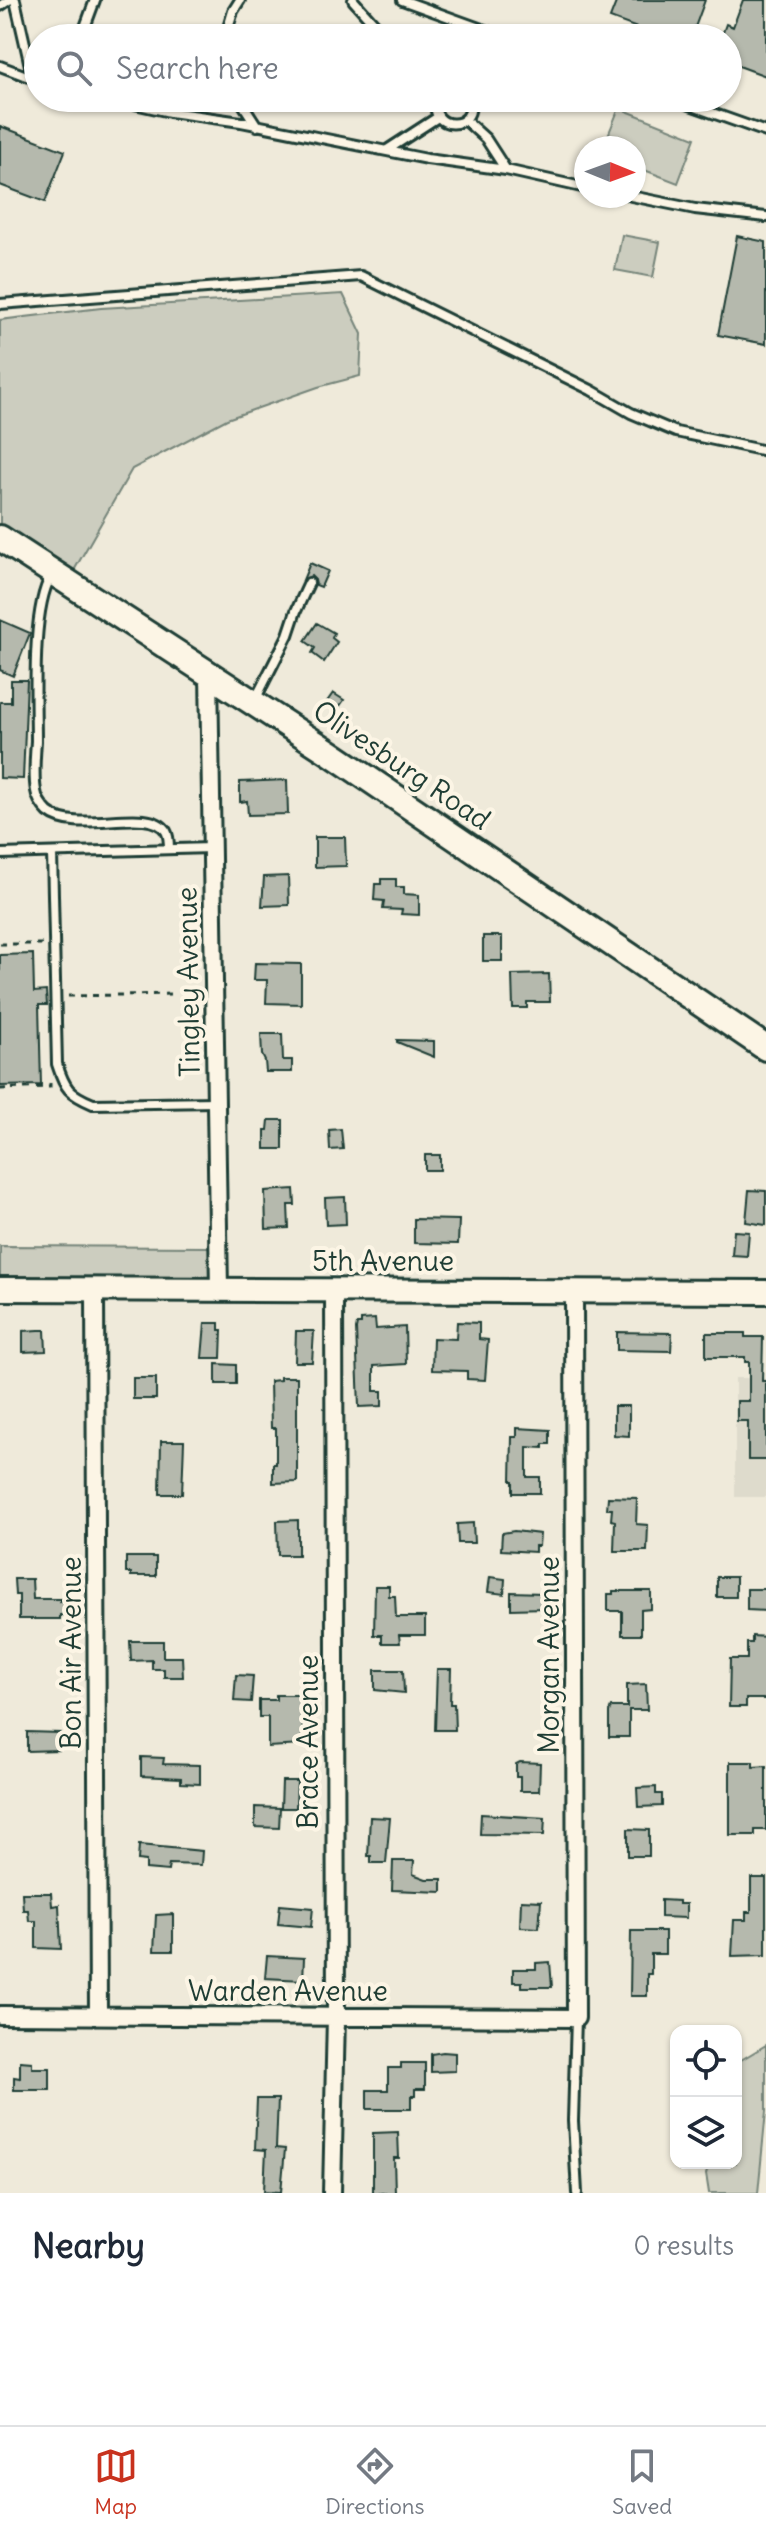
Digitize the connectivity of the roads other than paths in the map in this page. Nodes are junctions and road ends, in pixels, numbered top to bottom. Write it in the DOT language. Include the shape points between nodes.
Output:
graph roads {
  1 [pos="12,0"];
  2 [pos="95,0"];
  3 [pos="240,0"];
  4 [pos="353,0"];
  5 [pos="402,0"];
  6 [pos="0,6"];
  7 [pos="86,24"];
  8 [pos="229,24"];
  9 [pos="374,24"];
  10 [pos="468,24"];
  11 [pos="24,40"];
  12 [pos="0,66"];
  13 [pos="24,75"];
  14 [pos="170,112"];
  15 [pos="248,112"];
  16 [pos="436,112"];
  17 [pos="469,112"];
  18 [pos="710,112"];
  19 [pos="438,117"];
  20 [pos="465,120"];
  21 [pos="257,126"];
  22 [pos="766,132"];
  23 [pos="387,150"];
  24 [pos="506,170"];
  25 [pos="574,185"];
  26 [pos="646,199"];
  27 [pos="766,217"];
  28 [pos="0,304"];
  29 [pos="766,451"];
  30 [pos="0,538"];
  31 [pos="53,572"];
  32 [pos="309,583"];
  33 [pos="209,673"];
  34 [pos="254,703"];
  35 [pos="212,848"];
  36 [pos="169,849"];
  37 [pos="52,853"];
  38 [pos="0,854"];
  39 [pos="766,1048"];
  40 [pos="216,1102"];
  41 [pos="0,1289"];
  42 [pos="95,1290"];
  43 [pos="219,1290"];
  44 [pos="334,1291"];
  45 [pos="766,1292"];
  46 [pos="574,1293"];
  47 [pos="0,2015"];
  48 [pos="98,2015"];
  49 [pos="336,2017"];
  50 [pos="576,2018"];
  51 [pos="332,2193"];
  52 [pos="577,2193"];
  1 -- 6 [label="lane"];
  1 -- 11 [label="lane"];
  2 -- 7 [label="lane"];
  3 -- 8 [label="lane"];
  4 -- 9 [label="lane"];
  5 -- 10 [label="lane"];
  12 -- 13 [label="lane"];
  14 -- 21 [label="lane"];
  15 -- 21 [label="lane"];
  16 -- 19 [label="lane"];
  17 -- 20 [label="lane"];
  18 -- 22 [label="lane"];
  19 -- 20 [label="lane" via="448,124"];
  19 -- 23 [label="lane"];
  20 -- 24 [label="lane" via="486,139"];
  21 -- 23 [label="lane"];
  23 -- 24 [label="lane"];
  24 -- 25 [label="lane"];
  26 -- 27 [label="lane"];
  28 -- 29 [label="lane" via="361,276 631,413 676,432"];
  30 -- 31 [label="main road, Olivesburg Road"];
  31 -- 33 [label="main road, Olivesburg Road"];
  31 -- 36 [label="lane" via="42,596 38,647 36,792 50,813 67,821 137,820 160,825"];
  32 -- 34 [label="lane"];
  33 -- 34 [label="main road, Olivesburg Road"];
  33 -- 35 [label="street, Tingley Avenue"];
  34 -- 39 [label="main road, Olivesburg Road"];
  35 -- 36 [label="lane"];
  35 -- 40 [label="street, Tingley Avenue"];
  36 -- 37 [label="lane"];
  37 -- 38 [label="lane"];
  37 -- 40 [label="lane" via="57,1064 64,1085 93,1104"];
  40 -- 43 [label="street, Tingley Avenue"];
  41 -- 42 [label="street, 5th Avenue"];
  42 -- 43 [label="street, 5th Avenue"];
  42 -- 48 [label="street, Bon Air Avenue"];
  43 -- 44 [label="street, 5th Avenue"];
  44 -- 46 [label="street, 5th Avenue"];
  44 -- 49 [label="street, Brace Avenue"];
  45 -- 46 [label="street, 5th Avenue"];
  46 -- 50 [label="street, Morgan Avenue"];
  47 -- 48 [label="street, Warden Avenue"];
  48 -- 49 [label="street, Warden Avenue"];
  49 -- 50 [label="street, Warden Avenue"];
  49 -- 51 [label="street, Brace Avenue"];
  50 -- 52 [label="lane"];
}
